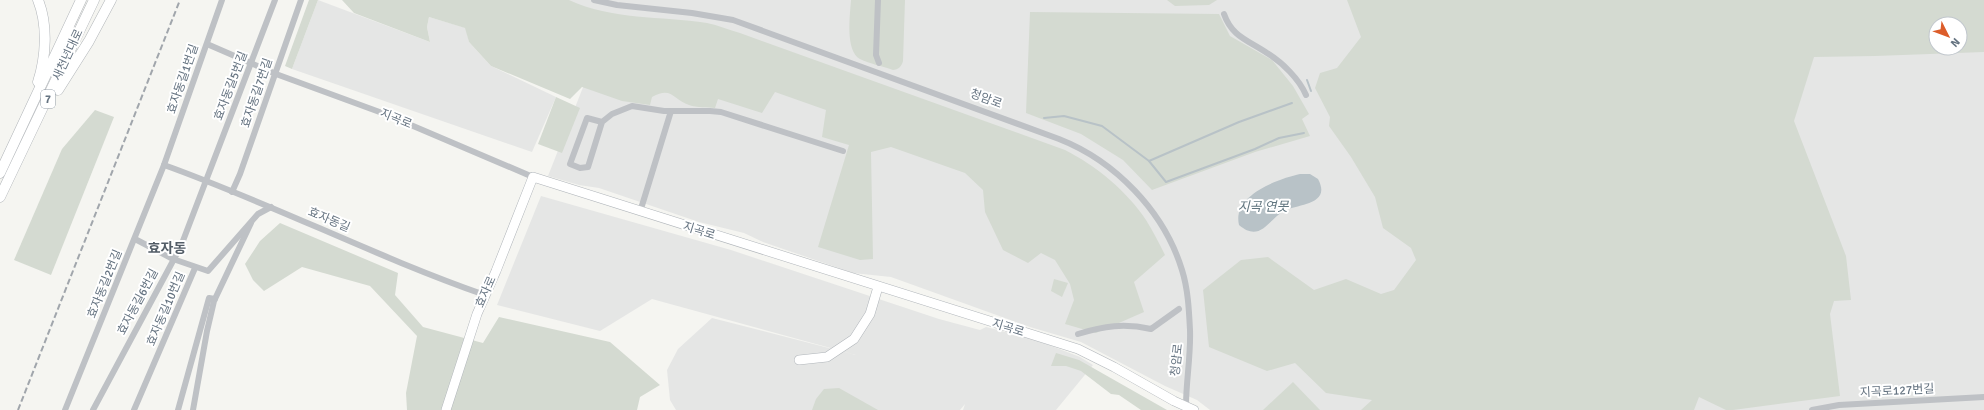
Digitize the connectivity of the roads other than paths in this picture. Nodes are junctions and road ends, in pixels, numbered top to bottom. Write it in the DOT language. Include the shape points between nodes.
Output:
graph roads {
  1 [pos="38,0"];
  2 [pos="81,0"];
  3 [pos="94,0"];
  4 [pos="111,0"];
  5 [pos="222,0"];
  6 [pos="275,0"];
  7 [pos="301,0"];
  8 [pos="594,0"];
  9 [pos="878,0"];
  10 [pos="1224,14"];
  11 [pos="207,44"];
  12 [pos="252,63"];
  13 [pos="879,63"];
  14 [pos="276,74"];
  15 [pos="1306,95"];
  16 [pos="671,111"];
  17 [pos="37,122"];
  18 [pos="602,122"];
  19 [pos="24,123"];
  20 [pos="843,151"];
  21 [pos="164,165"];
  22 [pos="0,173"];
  23 [pos="533,177"];
  24 [pos="205,180"];
  25 [pos="232,192"];
  26 [pos="0,197"];
  27 [pos="271,207"];
  28 [pos="640,212"];
  29 [pos="251,223"];
  30 [pos="135,238"];
  31 [pos="173,260"];
  32 [pos="195,268"];
  33 [pos="878,287"];
  34 [pos="485,295"];
  35 [pos="215,299"];
  36 [pos="1179,310"];
  37 [pos="1078,334"];
  38 [pos="799,360"];
  39 [pos="1984,397"];
  40 [pos="1190,408"];
  41 [pos="65,410"];
  42 [pos="93,410"];
  43 [pos="134,410"];
  44 [pos="178,410"];
  45 [pos="193,410"];
  46 [pos="446,410"];
  47 [pos="1812,410"];
  1 -- 19 [label="main road" via="45,40 39,80"];
  2 -- 19 [label="main road, 새천년대로 / 7"];
  3 -- 17 [label="main road, 새천년대로 / 7"];
  4 -- 17 [label="main road" via="90,41"];
  5 -- 11 [label="street, 효자동길1번길"];
  6 -- 12 [label="street, 효자동길5번길"];
  7 -- 14 [label="street, 효자동길7번길"];
  8 -- 40 [label="street, 청암로" via="733,20 1059,138 1091,154 1119,175 1143,200 1165,231 1180,263 1187,293 1190,331"];
  9 -- 13 [label="street" via="876,55"];
  10 -- 15 [label="street" via="1231,30 1276,60 1302,85"];
  11 -- 12 [label="street, 지곡로"];
  11 -- 21 [label="street, 효자동길1번길"];
  12 -- 14 [label="street, 지곡로"];
  12 -- 24 [label="street, 효자동길5번길"];
  14 -- 23 [label="street, 지곡로" via="385,114"];
  14 -- 25 [label="street, 효자동길7번길"];
  16 -- 18 [label="street" via="632,106 612,114"];
  16 -- 20 [label="street" via="721,112"];
  16 -- 28 [label="street"];
  17 -- 26 [label="main road, 새천년대로 / 7"];
  18 -- 18 [label="street" via="587,118 570,164 580,168 588,167"];
  19 -- 22 [label="main road, 새천년대로 / 7"];
  21 -- 24 [label="street, 효자동길"];
  21 -- 30 [label="street, 효자동길2번길"];
  23 -- 28 [label="street, 지곡로"];
  23 -- 34 [label="street, 효자로"];
  24 -- 25 [label="street, 효자동길"];
  24 -- 31 [label="street, 효자동길6번길" via="181,246"];
  25 -- 27 [label="street, 효자동길"];
  27 -- 29 [label="street, 효자동길10번길" via="258,214"];
  27 -- 34 [label="street, 효자동길" via="435,278"];
  28 -- 33 [label="street, 지곡로"];
  29 -- 32 [label="street, 효자동길10번길" via="208,271"];
  29 -- 35 [label="street"];
  30 -- 31 [label="street"];
  30 -- 41 [label="street, 효자동길2번길"];
  31 -- 32 [label="street"];
  31 -- 42 [label="street, 효자동길6번길"];
  32 -- 43 [label="street, 효자동길10번길"];
  33 -- 38 [label="street" via="870,314 854,339 827,357"];
  33 -- 40 [label="street, 지곡로" via="1078,349 1174,402"];
  34 -- 46 [label="street, 효자로"];
  35 -- 44 [label="street" via="209,298"];
  35 -- 45 [label="street"];
  36 -- 37 [label="street" via="1151,329 1132,325 1102,327"];
  39 -- 47 [label="street, 지곡로127번길" via="1839,405"];
}
